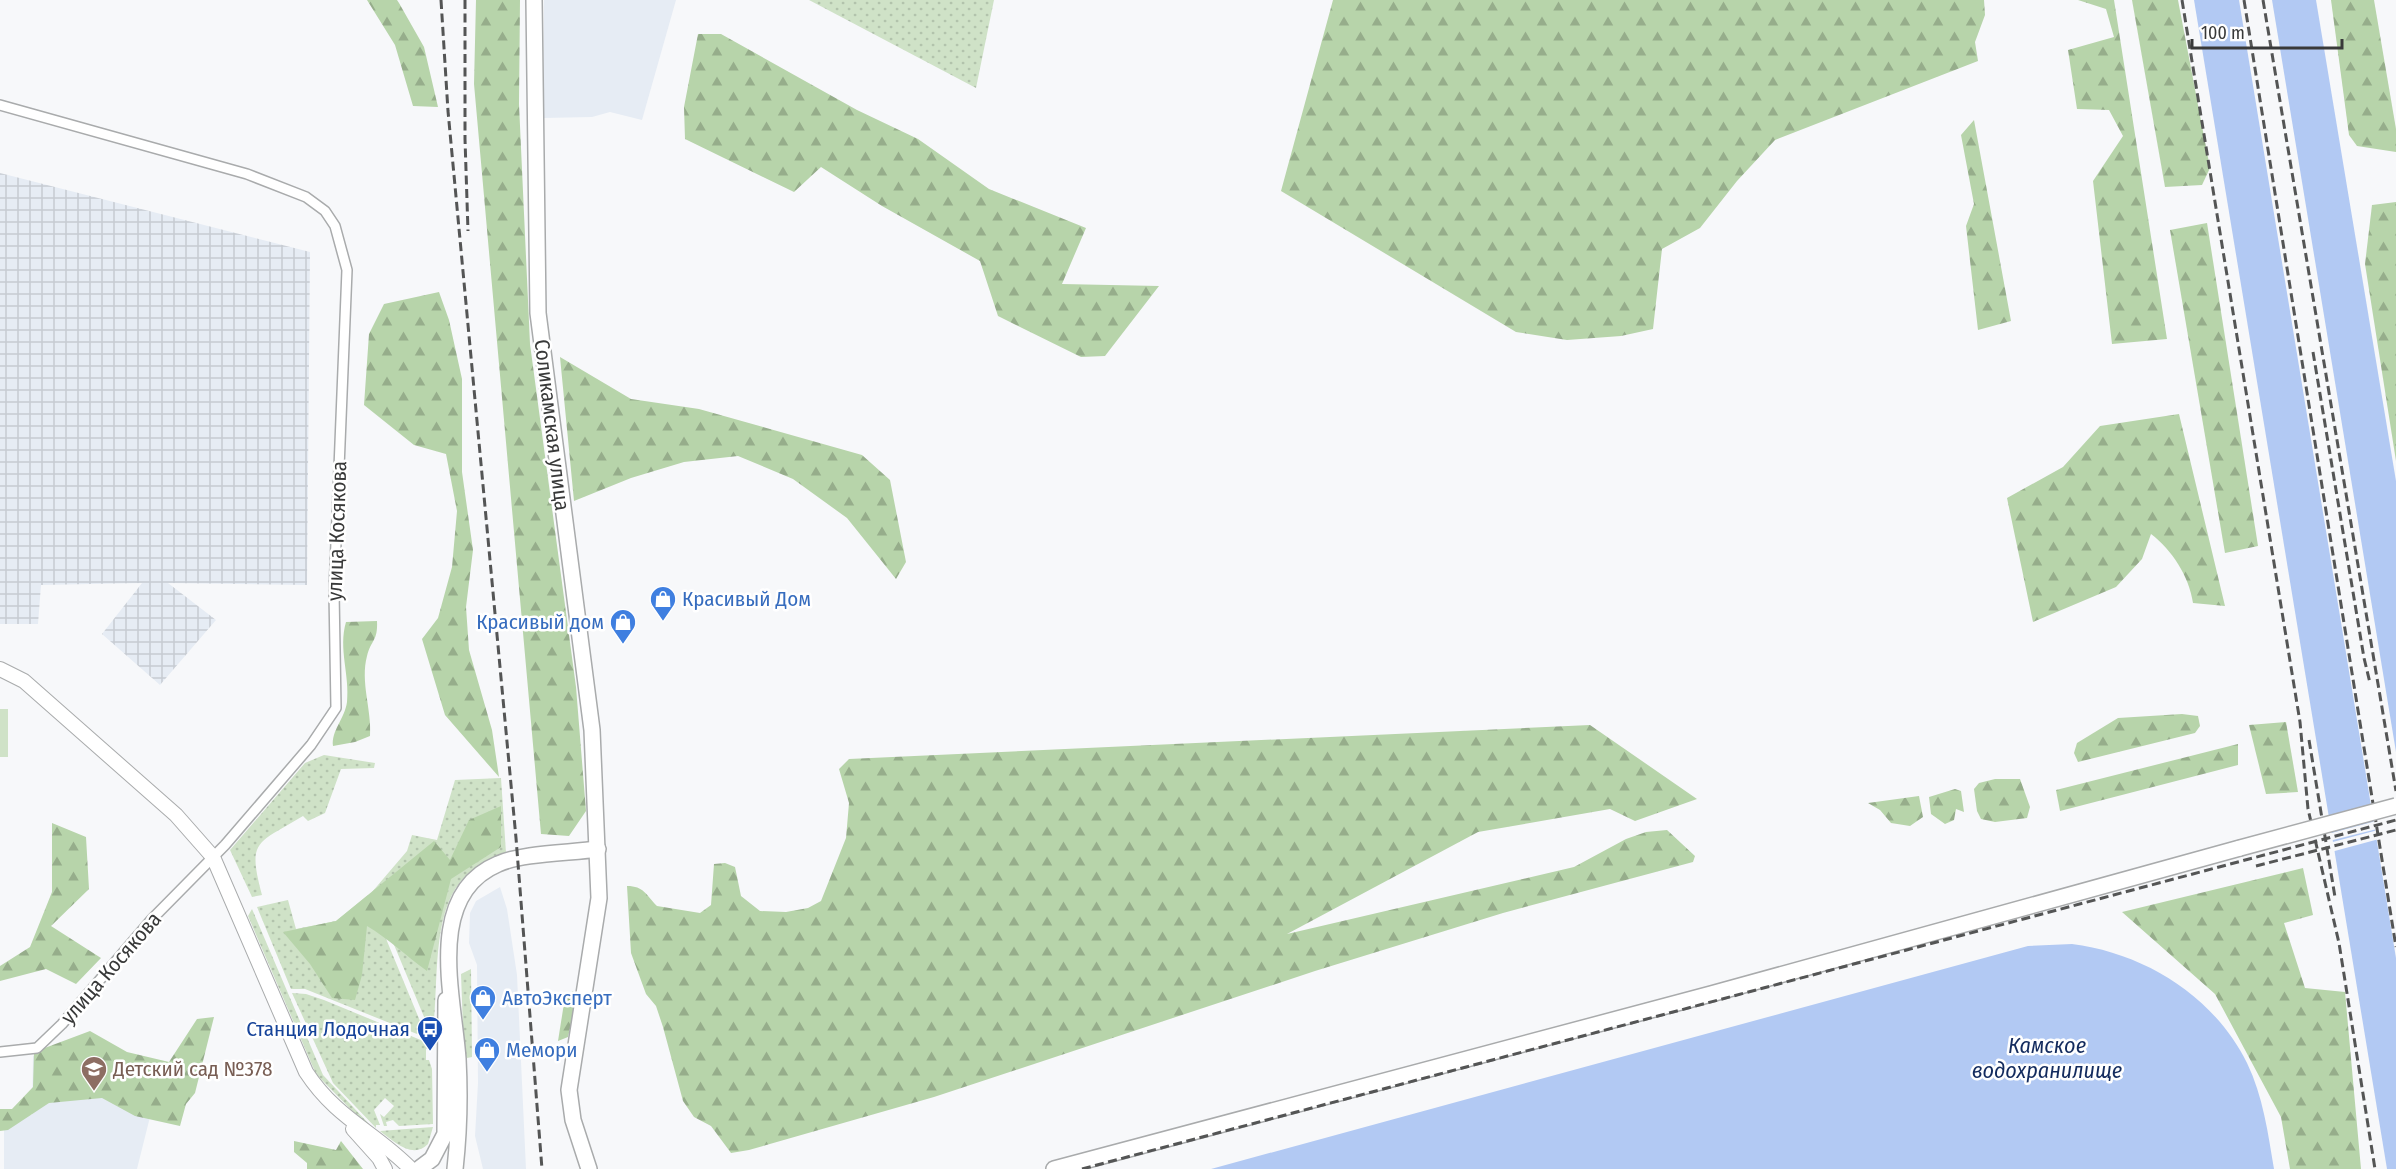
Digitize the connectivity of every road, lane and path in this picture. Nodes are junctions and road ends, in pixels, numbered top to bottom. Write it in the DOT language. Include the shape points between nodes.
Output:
graph roads {
  1 [pos="534,0"];
  2 [pos="0,105"];
  3 [pos="0,669"];
  4 [pos="2396,806"];
  5 [pos="598,849"];
  6 [pos="213,857"];
  7 [pos="449,976"];
  8 [pos="0,1052"];
  9 [pos="347,1120"];
  10 [pos="416,1168"];
  11 [pos="385,1169"];
  12 [pos="455,1169"];
  13 [pos="589,1169"];
  14 [pos="1054,1169"];
  1 -- 5 [label="main road, Соликамская улица" via="538,313 592,730"];
  2 -- 6 [label="street, улица Косякова" via="247,174 306,197 325,211 335,226 347,270 334,592 336,708 311,745"];
  3 -- 6 [label="street" via="24,681 176,814"];
  4 -- 14 [label="main road, bridge"];
  5 -- 7 [label="main road" via="508,860 483,873 468,888 453,914"];
  5 -- 13 [label="main road, Соликамская улица" via="599,898 570,1090 573,1120"];
  6 -- 8 [label="street, улица Косякова" via="37,1048"];
  6 -- 9 [label="street" via="306,1072"];
  7 -- 10 [label="main road" via="445,1004 445,1134 432,1159"];
  7 -- 12 [label="main road" via="458,1064"];
  9 -- 10 [label="street"];
  9 -- 11 [label="street"];
}
